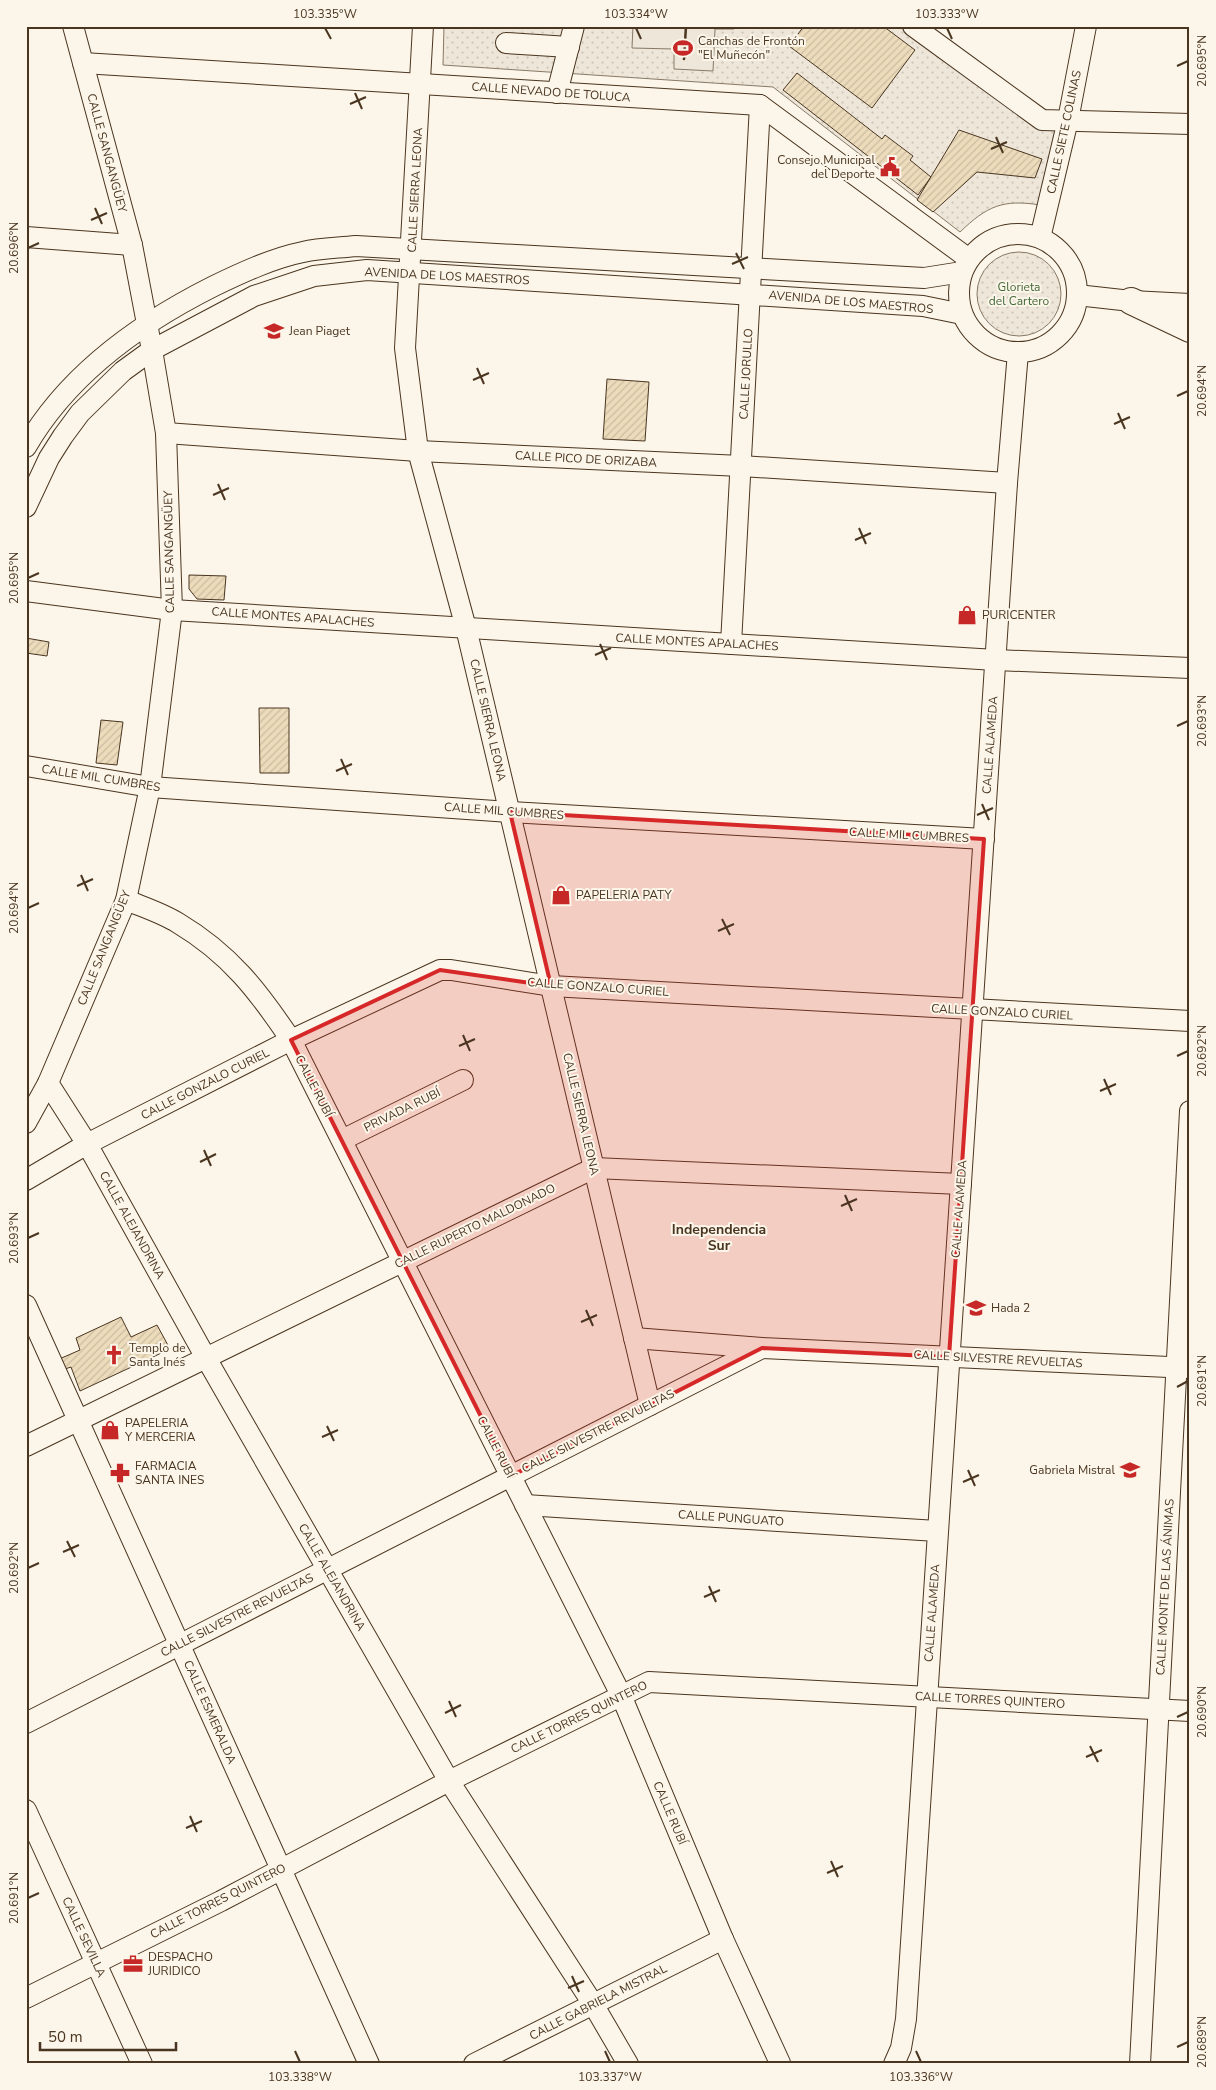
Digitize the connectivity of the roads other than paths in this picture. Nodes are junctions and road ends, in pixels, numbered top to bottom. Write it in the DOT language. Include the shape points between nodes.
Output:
graph roads {
  1 [pos="73,26"];
  2 [pos="423,26"];
  3 [pos="574,26"];
  4 [pos="913,26"];
  5 [pos="1086,26"];
  6 [pos="506,43"];
  7 [pos="569,46"];
  8 [pos="83,63"];
  9 [pos="420,84"];
  10 [pos="557,92"];
  11 [pos="760,105"];
  12 [pos="1068,120"];
  13 [pos="1190,124"];
  14 [pos="26,237"];
  15 [pos="1040,238"];
  16 [pos="132,245"];
  17 [pos="411,249"];
  18 [pos="966,266"];
  19 [pos="751,268"];
  20 [pos="410,272"];
  21 [pos="750,294"];
  22 [pos="1077,295"];
  23 [pos="1131,301"];
  24 [pos="1190,304"];
  25 [pos="962,314"];
  26 [pos="147,324"];
  27 [pos="1190,329"];
  28 [pos="152,350"];
  29 [pos="1018,352"];
  30 [pos="166,433"];
  31 [pos="63,436"];
  32 [pos="29,437"];
  33 [pos="418,451"];
  34 [pos="740,466"];
  35 [pos="1007,482"];
  36 [pos="26,507"];
  37 [pos="26,591"];
  38 [pos="172,610"];
  39 [pos="466,628"];
  40 [pos="731,644"];
  41 [pos="996,660"];
  42 [pos="1190,668"];
  43 [pos="26,766"];
  44 [pos="150,787"];
  45 [pos="510,812"];
  46 [pos="984,839"];
  47 [pos="126,900"];
  48 [pos="551,986"];
  49 [pos="973,1010"];
  50 [pos="1190,1021"];
  51 [pos="291,1040"];
  52 [pos="463,1080"];
  53 [pos="48,1083"];
  54 [pos="1190,1110"];
  55 [pos="26,1124"];
  56 [pos="342,1140"];
  57 [pos="87,1144"];
  58 [pos="594,1168"];
  59 [pos="26,1180"];
  60 [pos="961,1184"];
  61 [pos="403,1262"];
  62 [pos="26,1305"];
  63 [pos="634,1338"];
  64 [pos="762,1348"];
  65 [pos="949,1357"];
  66 [pos="206,1358"];
  67 [pos="1183,1368"];
  68 [pos="650,1405"];
  69 [pos="78,1420"];
  70 [pos="26,1446"];
  71 [pos="511,1476"];
  72 [pos="525,1505"];
  73 [pos="937,1531"];
  74 [pos="327,1570"];
  75 [pos="180,1645"];
  76 [pos="621,1695"];
  77 [pos="926,1697"];
  78 [pos="1158,1709"];
  79 [pos="1190,1711"];
  80 [pos="26,1723"];
  81 [pos="448,1781"];
  82 [pos="26,1810"];
  83 [pos="280,1868"];
  84 [pos="723,1939"];
  85 [pos="96,1962"];
  86 [pos="26,1998"];
  87 [pos="593,2004"];
  88 [pos="780,2063"];
  89 [pos="142,2064"];
  90 [pos="369,2064"];
  91 [pos="474,2064"];
  92 [pos="628,2064"];
  93 [pos="894,2064"];
  94 [pos="1140,2064"];
  1 -- 8 [label="street, CALLE SANGANGÜEY"];
  2 -- 9 [label="street, CALLE SIERRA LEONA"];
  3 -- 7 [label="street"];
  4 -- 12 [label="street" via="1035,116 1042,120"];
  5 -- 12 [label="street, CALLE SIETE COLINAS"];
  6 -- 7 [label="street"];
  7 -- 10 [label="street"];
  8 -- 9 [label="street, CALLE NEVADO DE TOLUCA"];
  8 -- 16 [label="street, CALLE SANGANGÜEY"];
  9 -- 10 [label="street, CALLE NEVADO DE TOLUCA"];
  9 -- 17 [label="street, CALLE SIERRA LEONA"];
  10 -- 11 [label="street, CALLE NEVADO DE TOLUCA"];
  11 -- 18 [label="street"];
  11 -- 19 [label="street, CALLE JORULLO"];
  12 -- 13 [label="street"];
  12 -- 15 [label="street, CALLE SIETE COLINAS"];
  14 -- 16 [label="street"];
  15 -- 18 [label="street" via="1009,234 994,239 980,247"];
  15 -- 22 [label="street" via="1056,247 1068,261 1075,277"];
  16 -- 26 [label="street, CALLE SANGANGÜEY"];
  17 -- 19 [label="street, AVENIDA DE LOS MAESTROS"];
  17 -- 20 [label="street, CALLE SIERRA LEONA"];
  17 -- 26 [label="street, AVENIDA DE LOS MAESTROS" via="356,246 302,252 243,272"];
  18 -- 19 [label="street, AVENIDA DE LOS MAESTROS" via="924,278"];
  18 -- 25 [label="street" via="958,293"];
  19 -- 21 [label="street, CALLE JORULLO"];
  20 -- 21 [label="street, AVENIDA DE LOS MAESTROS"];
  20 -- 28 [label="street, AVENIDA DE LOS MAESTROS" via="368,270 314,276 254,296"];
  20 -- 33 [label="street, CALLE SIERRA LEONA" via="405,348"];
  21 -- 25 [label="street, AVENIDA DE LOS MAESTROS" via="923,306"];
  21 -- 34 [label="street, CALLE JORULLO"];
  22 -- 23 [label="street"];
  22 -- 29 [label="street" via="1074,313 1065,329 1036,350"];
  23 -- 24 [label="street"];
  23 -- 27 [label="main road"];
  25 -- 29 [label="street" via="971,330 984,342 1000,350"];
  26 -- 28 [label="street, CALLE SANGANGÜEY"];
  26 -- 32 [label="street, AVENIDA DE LOS MAESTROS" via="110,351 69,390"];
  28 -- 30 [label="street, CALLE SANGANGÜEY"];
  28 -- 31 [label="street, AVENIDA DE LOS MAESTROS" via="122,371"];
  29 -- 35 [label="street, CALLE ALAMEDA"];
  30 -- 33 [label="street, CALLE PICO DE ORIZABA"];
  30 -- 38 [label="street, CALLE SANGANGÜEY"];
  31 -- 32 [label="street"];
  31 -- 36 [label="street, AVENIDA DE LOS MAESTROS"];
  33 -- 34 [label="street, CALLE PICO DE ORIZABA"];
  33 -- 39 [label="street, CALLE SIERRA LEONA"];
  34 -- 35 [label="street, CALLE PICO DE ORIZABA"];
  34 -- 40 [label="street, CALLE JORULLO"];
  35 -- 41 [label="street, CALLE ALAMEDA"];
  37 -- 38 [label="street, CALLE MONTES APALACHES"];
  38 -- 39 [label="street, CALLE MONTES APALACHES"];
  38 -- 44 [label="street, CALLE SANGANGÜEY"];
  39 -- 40 [label="street, CALLE MONTES APALACHES"];
  39 -- 45 [label="street, CALLE SIERRA LEONA"];
  40 -- 41 [label="street, CALLE MONTES APALACHES"];
  41 -- 42 [label="street, CALLE MONTES APALACHES"];
  41 -- 46 [label="street, CALLE ALAMEDA"];
  43 -- 44 [label="street, CALLE MIL CUMBRES"];
  44 -- 45 [label="street, CALLE MIL CUMBRES"];
  44 -- 47 [label="street, CALLE SANGANGÜEY"];
  45 -- 46 [label="street, CALLE MIL CUMBRES"];
  45 -- 48 [label="street, CALLE SIERRA LEONA"];
  46 -- 49 [label="street, CALLE ALAMEDA"];
  47 -- 51 [label="street, CALLE RUBÍ" via="178,922 225,956 260,994"];
  47 -- 53 [label="street, CALLE SANGANGÜEY"];
  48 -- 49 [label="street, CALLE GONZALO CURIEL"];
  48 -- 51 [label="street, CALLE GONZALO CURIEL" via="440,970"];
  48 -- 58 [label="street, CALLE SIERRA LEONA"];
  49 -- 50 [label="street, CALLE GONZALO CURIEL"];
  49 -- 60 [label="street, CALLE ALAMEDA"];
  51 -- 56 [label="street, CALLE RUBÍ"];
  51 -- 57 [label="street, CALLE GONZALO CURIEL"];
  52 -- 56 [label="street, PRIVADA RUBÍ"];
  53 -- 55 [label="street, CALLE SANGANGÜEY"];
  53 -- 57 [label="street, CALLE ALEJANDRINA"];
  54 -- 67 [label="street, CALLE MONTE DE LAS ÁNIMAS"];
  56 -- 61 [label="street, CALLE RUBÍ"];
  57 -- 59 [label="street, CALLE GONZALO CURIEL"];
  57 -- 66 [label="street, CALLE ALEJANDRINA"];
  58 -- 60 [label="street, CALLE RUPERTO MALDONADO"];
  58 -- 61 [label="street, CALLE RUPERTO MALDONADO"];
  58 -- 63 [label="street, CALLE SIERRA LEONA"];
  60 -- 65 [label="street, CALLE ALAMEDA"];
  61 -- 66 [label="street, CALLE RUPERTO MALDONADO"];
  61 -- 71 [label="street, CALLE RUBÍ"];
  62 -- 69 [label="street, CALLE ESMERALDA"];
  63 -- 64 [label="street"];
  63 -- 68 [label="street, CALLE SIERRA LEONA"];
  64 -- 65 [label="street, CALLE SILVESTRE REVUELTAS"];
  64 -- 68 [label="street, CALLE SILVESTRE REVUELTAS"];
  65 -- 67 [label="street, CALLE SILVESTRE REVUELTAS"];
  65 -- 73 [label="street, CALLE ALAMEDA"];
  66 -- 69 [label="street, CALLE RUPERTO MALDONADO"];
  66 -- 74 [label="street, CALLE ALEJANDRINA"];
  67 -- 78 [label="street, CALLE MONTE DE LAS ÁNIMAS"];
  68 -- 71 [label="street, CALLE SILVESTRE REVUELTAS"];
  69 -- 70 [label="street, CALLE RUPERTO MALDONADO"];
  69 -- 75 [label="street, CALLE ESMERALDA"];
  71 -- 72 [label="street, CALLE RUBÍ"];
  71 -- 74 [label="street, CALLE SILVESTRE REVUELTAS"];
  72 -- 73 [label="street, CALLE PUNGUATO"];
  72 -- 76 [label="street, CALLE RUBÍ"];
  73 -- 77 [label="street, CALLE ALAMEDA"];
  74 -- 75 [label="street, CALLE SILVESTRE REVUELTAS"];
  74 -- 81 [label="street, CALLE ALEJANDRINA"];
  75 -- 80 [label="street, CALLE SILVESTRE REVUELTAS"];
  75 -- 83 [label="street, CALLE ESMERALDA"];
  76 -- 77 [label="street, CALLE TORRES QUINTERO" via="649,1682"];
  76 -- 81 [label="street, CALLE TORRES QUINTERO"];
  76 -- 84 [label="street, CALLE RUBÍ"];
  77 -- 78 [label="street, CALLE TORRES QUINTERO"];
  77 -- 93 [label="street, CALLE ALAMEDA" via="906,2019 901,2048"];
  78 -- 79 [label="street, CALLE TORRES QUINTERO"];
  78 -- 94 [label="street, CALLE MONTE DE LAS ÁNIMAS"];
  81 -- 83 [label="street, CALLE TORRES QUINTERO"];
  81 -- 87 [label="street, CALLE ALEJANDRINA"];
  82 -- 85 [label="street, CALLE SEVILLA"];
  83 -- 85 [label="street, CALLE TORRES QUINTERO"];
  83 -- 90 [label="street, CALLE ESMERALDA"];
  84 -- 87 [label="street, CALLE GABRIELA MISTRAL"];
  84 -- 88 [label="street, CALLE RUBÍ"];
  85 -- 86 [label="street, CALLE TORRES QUINTERO"];
  85 -- 89 [label="street, CALLE SEVILLA"];
  87 -- 91 [label="street, CALLE GABRIELA MISTRAL"];
  87 -- 92 [label="street, CALLE ALEJANDRINA"];
}
